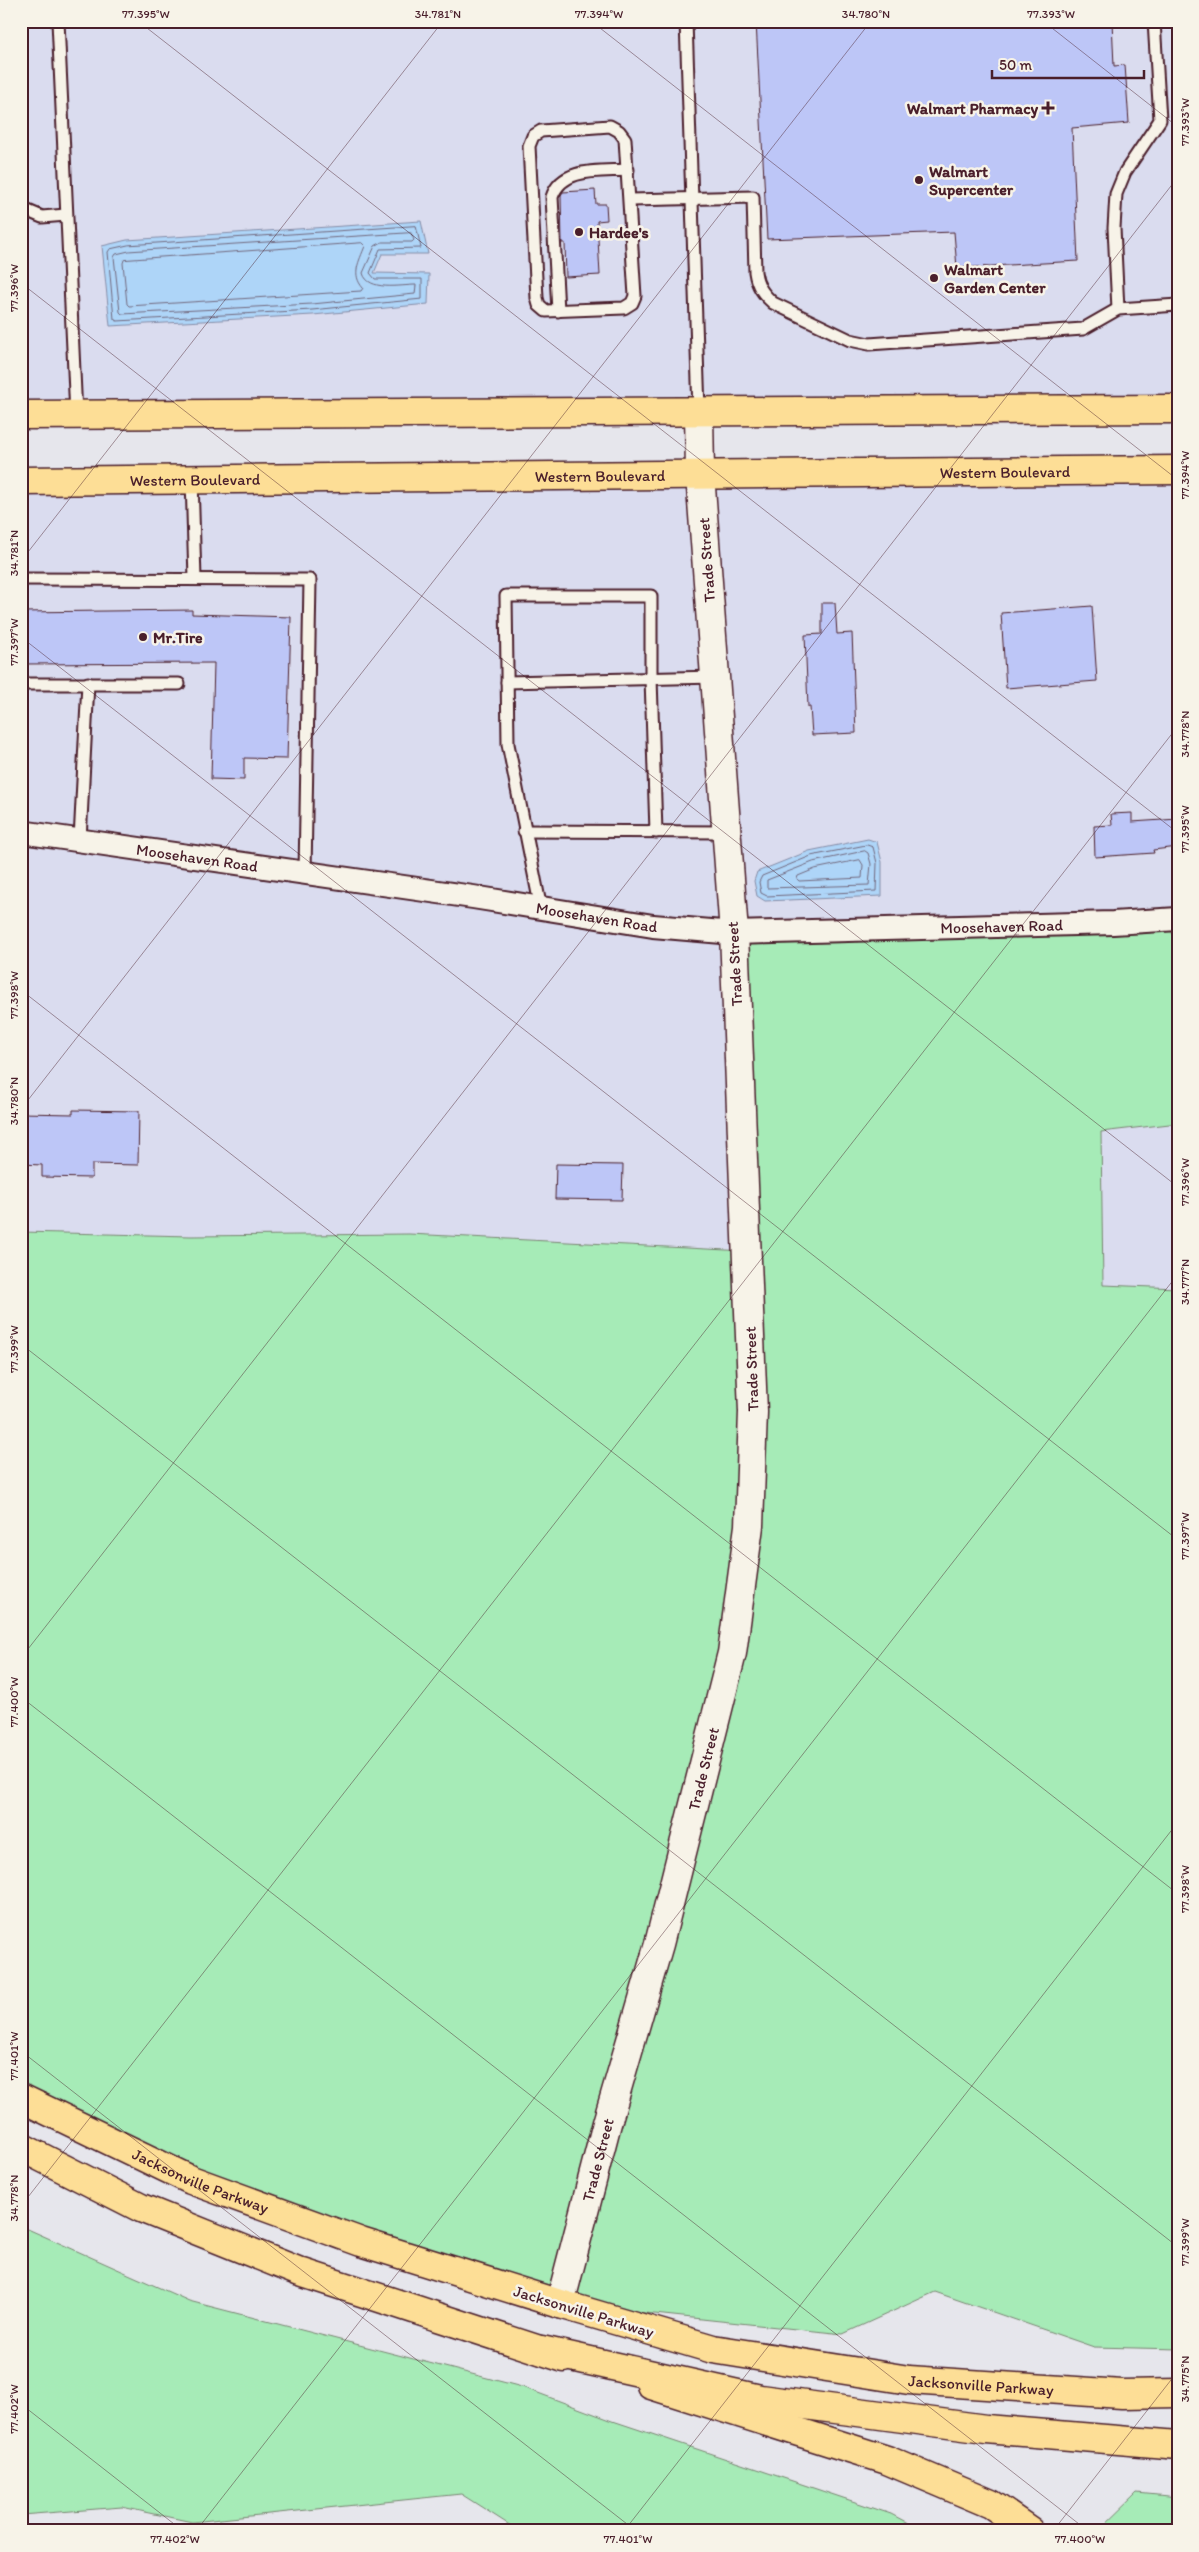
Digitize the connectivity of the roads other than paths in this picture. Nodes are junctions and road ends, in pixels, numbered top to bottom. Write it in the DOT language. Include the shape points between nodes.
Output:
graph roads {
  1 [pos="58,21"];
  2 [pos="686,21"];
  3 [pos="1154,21"];
  4 [pos="628,170"];
  5 [pos="631,200"];
  6 [pos="693,200"];
  7 [pos="21,208"];
  8 [pos="66,215"];
  9 [pos="1178,305"];
  10 [pos="1118,309"];
  11 [pos="558,311"];
  12 [pos="1178,409"];
  13 [pos="699,411"];
  14 [pos="76,415"];
  15 [pos="21,416"];
  16 [pos="1178,470"];
  17 [pos="700,474"];
  18 [pos="192,479"];
  19 [pos="21,481"];
  20 [pos="195,579"];
  21 [pos="21,580"];
  22 [pos="714,677"];
  23 [pos="651,678"];
  24 [pos="507,682"];
  25 [pos="88,683"];
  26 [pos="21,684"];
  27 [pos="179,684"];
  28 [pos="524,831"];
  29 [pos="21,832"];
  30 [pos="656,832"];
  31 [pos="726,832"];
  32 [pos="80,840"];
  33 [pos="305,873"];
  34 [pos="541,908"];
  35 [pos="1178,919"];
  36 [pos="734,933"];
  37 [pos="21,2098"];
  38 [pos="21,2148"];
  39 [pos="560,2304"];
  40 [pos="541,2350"];
  41 [pos="1178,2393"];
  42 [pos="1178,2444"];
  43 [pos="1030,2531"];
  1 -- 8 [label="lane"];
  2 -- 6 [label="lane"];
  3 -- 10 [label="lane" via="1160,120 1124,172 1116,194 1114,228"];
  4 -- 5 [label="lane"];
  4 -- 11 [label="lane" via="579,173 561,180 555,188 552,197"];
  4 -- 11 [label="lane" via="625,140 620,131 610,126 541,130 533,136 529,146 536,298 546,311"];
  5 -- 6 [label="lane"];
  5 -- 11 [label="lane" via="635,296 632,304 624,308"];
  6 -- 10 [label="lane" via="753,197 755,272 764,295 773,303 850,340 869,344 1083,330"];
  6 -- 13 [label="lane"];
  7 -- 8 [label="lane" via="42,217"];
  8 -- 14 [label="lane"];
  9 -- 10 [label="lane"];
  12 -- 13 [label="main road"];
  13 -- 14 [label="main road"];
  13 -- 17 [label="street, Trade Street"];
  14 -- 15 [label="main road"];
  16 -- 17 [label="main road, Western Boulevard"];
  17 -- 18 [label="main road, Western Boulevard"];
  17 -- 22 [label="street, Trade Street"];
  18 -- 19 [label="main road, Western Boulevard"];
  18 -- 20 [label="lane"];
  20 -- 21 [label="lane"];
  20 -- 33 [label="lane" via="310,580"];
  22 -- 23 [label="lane"];
  22 -- 31 [label="street, Trade Street"];
  23 -- 24 [label="lane"];
  23 -- 24 [label="lane" via="651,596 506,596"];
  23 -- 30 [label="lane"];
  24 -- 28 [label="lane" via="508,744"];
  25 -- 26 [label="lane"];
  25 -- 27 [label="lane"];
  25 -- 32 [label="lane"];
  28 -- 30 [label="lane"];
  28 -- 34 [label="lane"];
  29 -- 32 [label="street, Moosehaven Road"];
  30 -- 31 [label="lane"];
  31 -- 36 [label="street, Trade Street"];
  32 -- 33 [label="street, Moosehaven Road"];
  33 -- 34 [label="street, Moosehaven Road"];
  34 -- 36 [label="street, Moosehaven Road" via="653,926"];
  35 -- 36 [label="street, Moosehaven Road"];
  36 -- 39 [label="street, Trade Street" via="752,1412 749,1526 732,1653 659,1944 607,2123"];
  37 -- 39 [label="main road, Jacksonville Parkway" via="191,2180 361,2242"];
  38 -- 40 [label="main road" via="141,2208 300,2272"];
  39 -- 41 [label="main road, Jacksonville Parkway" via="713,2350 909,2380 1122,2394"];
  40 -- 42 [label="main road" via="760,2399 986,2429"];
  40 -- 43 [label="main road" via="887,2460 991,2504"];
}
